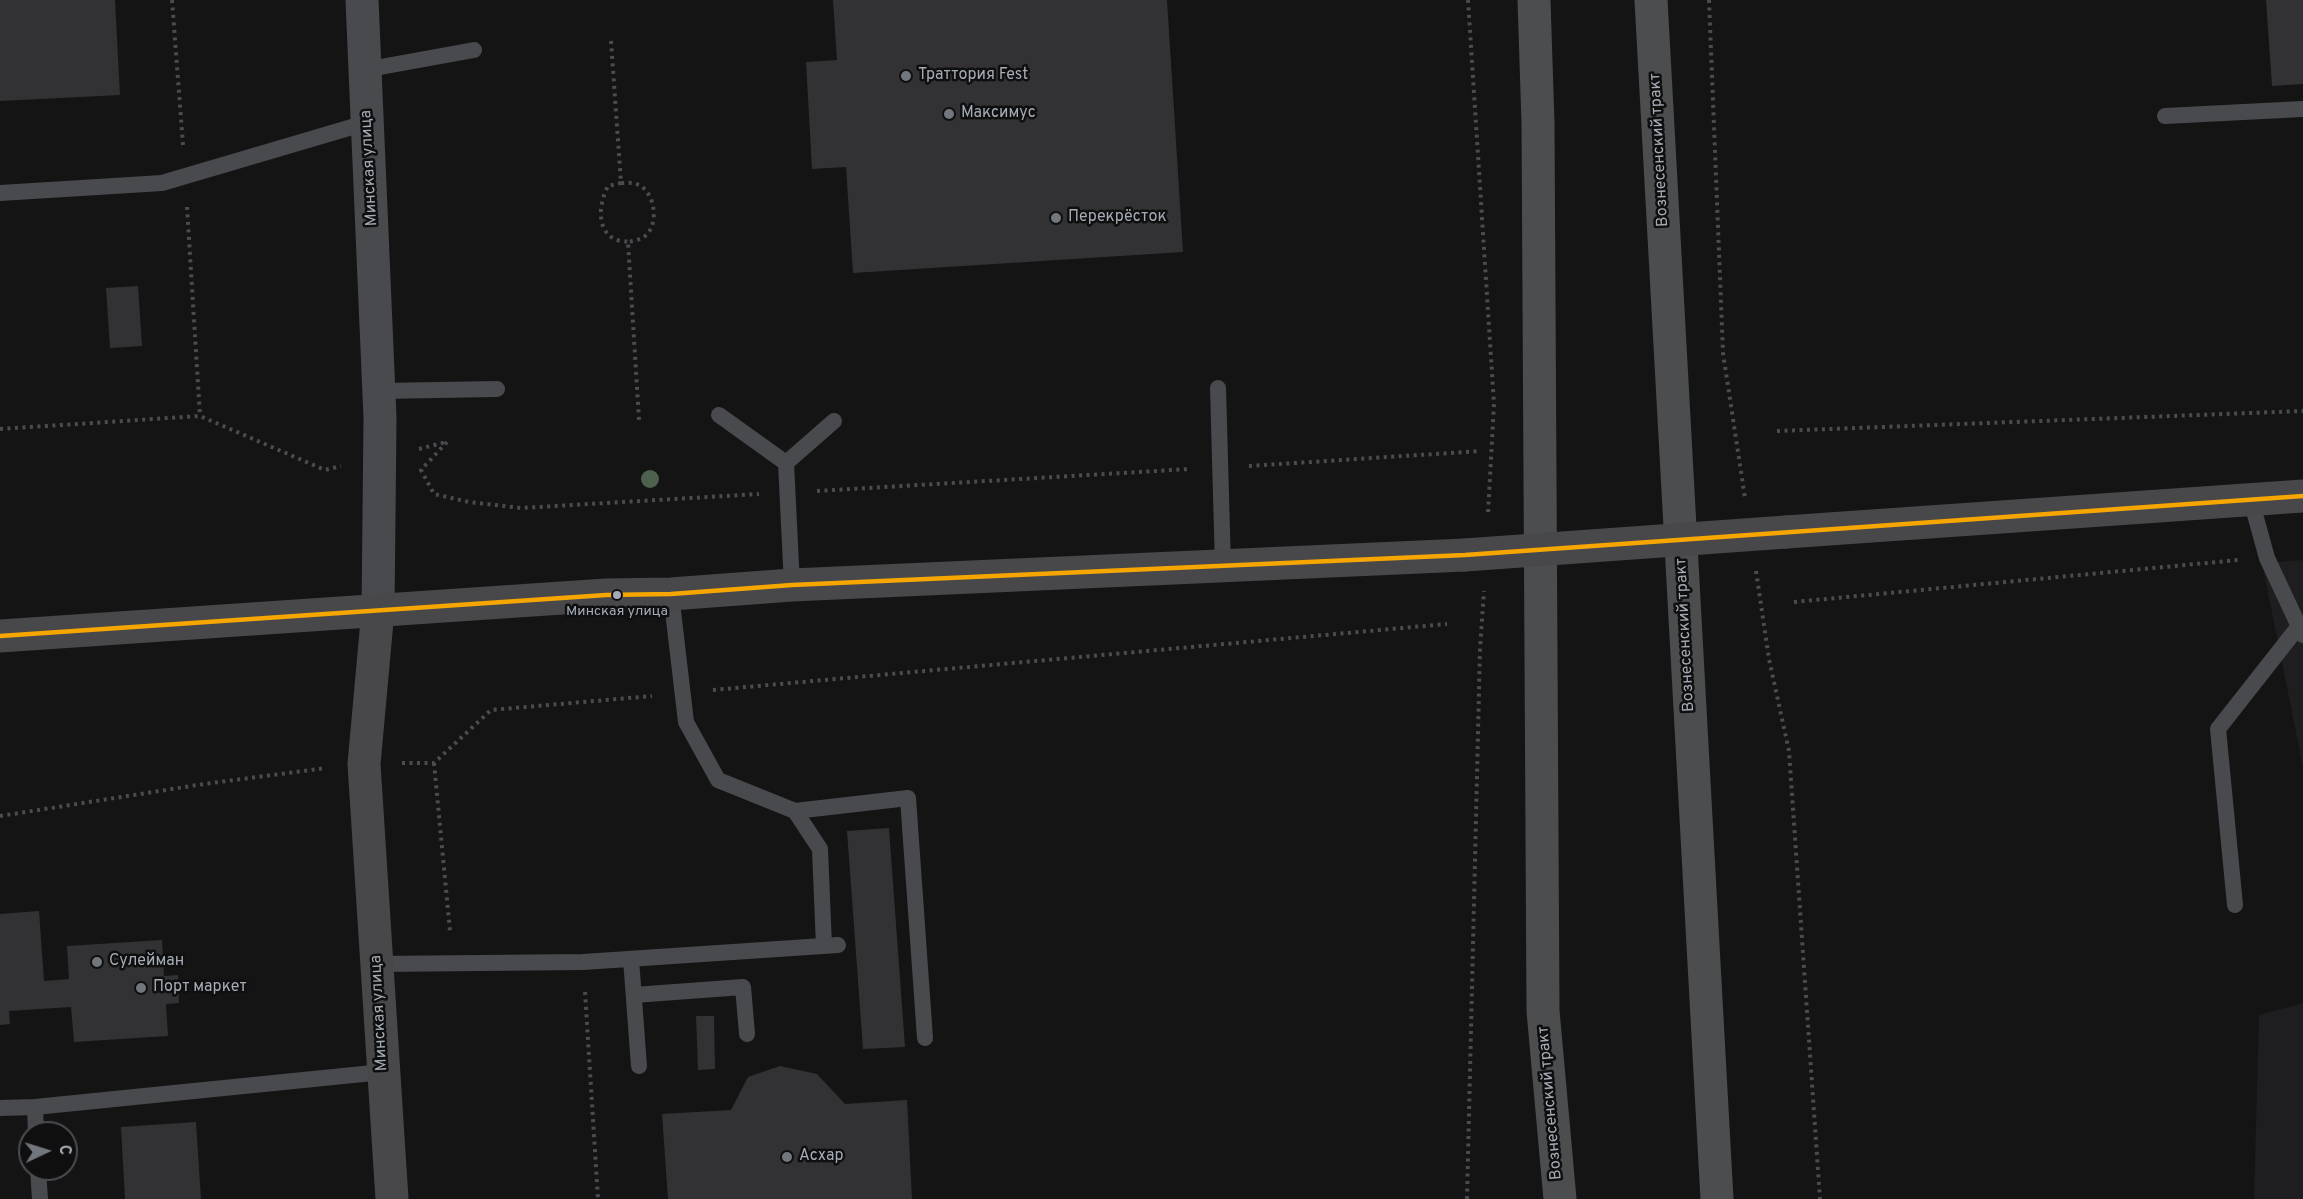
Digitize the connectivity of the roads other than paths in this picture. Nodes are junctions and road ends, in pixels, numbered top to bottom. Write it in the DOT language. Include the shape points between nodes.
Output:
graph roads {
  1 [pos="362,0"];
  2 [pos="1534,0"];
  3 [pos="1651,0"];
  4 [pos="474,50"];
  5 [pos="364,70"];
  6 [pos="2303,109"];
  7 [pos="2165,116"];
  8 [pos="369,122"];
  9 [pos="0,193"];
  10 [pos="1218,388"];
  11 [pos="497,389"];
  12 [pos="379,391"];
  13 [pos="719,415"];
  14 [pos="834,421"];
  15 [pos="786,463"];
  16 [pos="2303,496"];
  17 [pos="2251,500"];
  18 [pos="1223,566"];
  19 [pos="792,585"];
  20 [pos="671,594"];
  21 [pos="378,610"];
  22 [pos="2301,630"];
  23 [pos="0,636"];
  24 [pos="795,811"];
  25 [pos="2235,905"];
  26 [pos="631,959"];
  27 [pos="377,964"];
  28 [pos="634,994"];
  29 [pos="747,1034"];
  30 [pos="925,1038"];
  31 [pos="639,1066"];
  32 [pos="383,1072"];
  33 [pos="35,1107"];
  34 [pos="0,1108"];
  35 [pos="36,1121"];
  36 [pos="39,1181"];
  37 [pos="40,1199"];
  38 [pos="392,1199"];
  39 [pos="1560,1199"];
  40 [pos="1717,1199"];
  1 -- 5 [label="street, Минская улица"];
  2 -- 39 [label="main road, Вознесенский тракт" via="1543,1011"];
  3 -- 40 [label="main road, Вознесенский тракт"];
  4 -- 5 [label="lane"];
  5 -- 8 [label="street, Минская улица"];
  6 -- 7 [label="lane"];
  8 -- 9 [label="lane" via="162,183"];
  8 -- 12 [label="street, Минская улица"];
  10 -- 18 [label="lane"];
  11 -- 12 [label="lane"];
  12 -- 21 [label="street, Минская улица"];
  13 -- 15 [label="lane"];
  14 -- 15 [label="lane"];
  15 -- 19 [label="lane"];
  16 -- 17 [label="main road"];
  17 -- 18 [label="main road, bridge" via="1465,555"];
  17 -- 22 [label="lane" via="2268,558"];
  18 -- 19 [label="main road"];
  19 -- 20 [label="main road"];
  20 -- 21 [label="main road"];
  20 -- 24 [label="lane" via="686,722 718,780"];
  21 -- 23 [label="main road"];
  21 -- 27 [label="main road, Минская улица" via="364,764"];
  22 -- 25 [label="lane" via="2218,729"];
  24 -- 26 [label="lane" via="820,849 831,945"];
  24 -- 30 [label="lane" via="908,798"];
  26 -- 27 [label="lane"];
  26 -- 28 [label="lane"];
  27 -- 32 [label="main road, Минская улица"];
  28 -- 29 [label="lane" via="743,987"];
  28 -- 31 [label="lane"];
  32 -- 33 [label="lane"];
  32 -- 38 [label="main road, Минская улица"];
  33 -- 34 [label="lane"];
  33 -- 35 [label="lane"];
  36 -- 37 [label="lane"];
}
